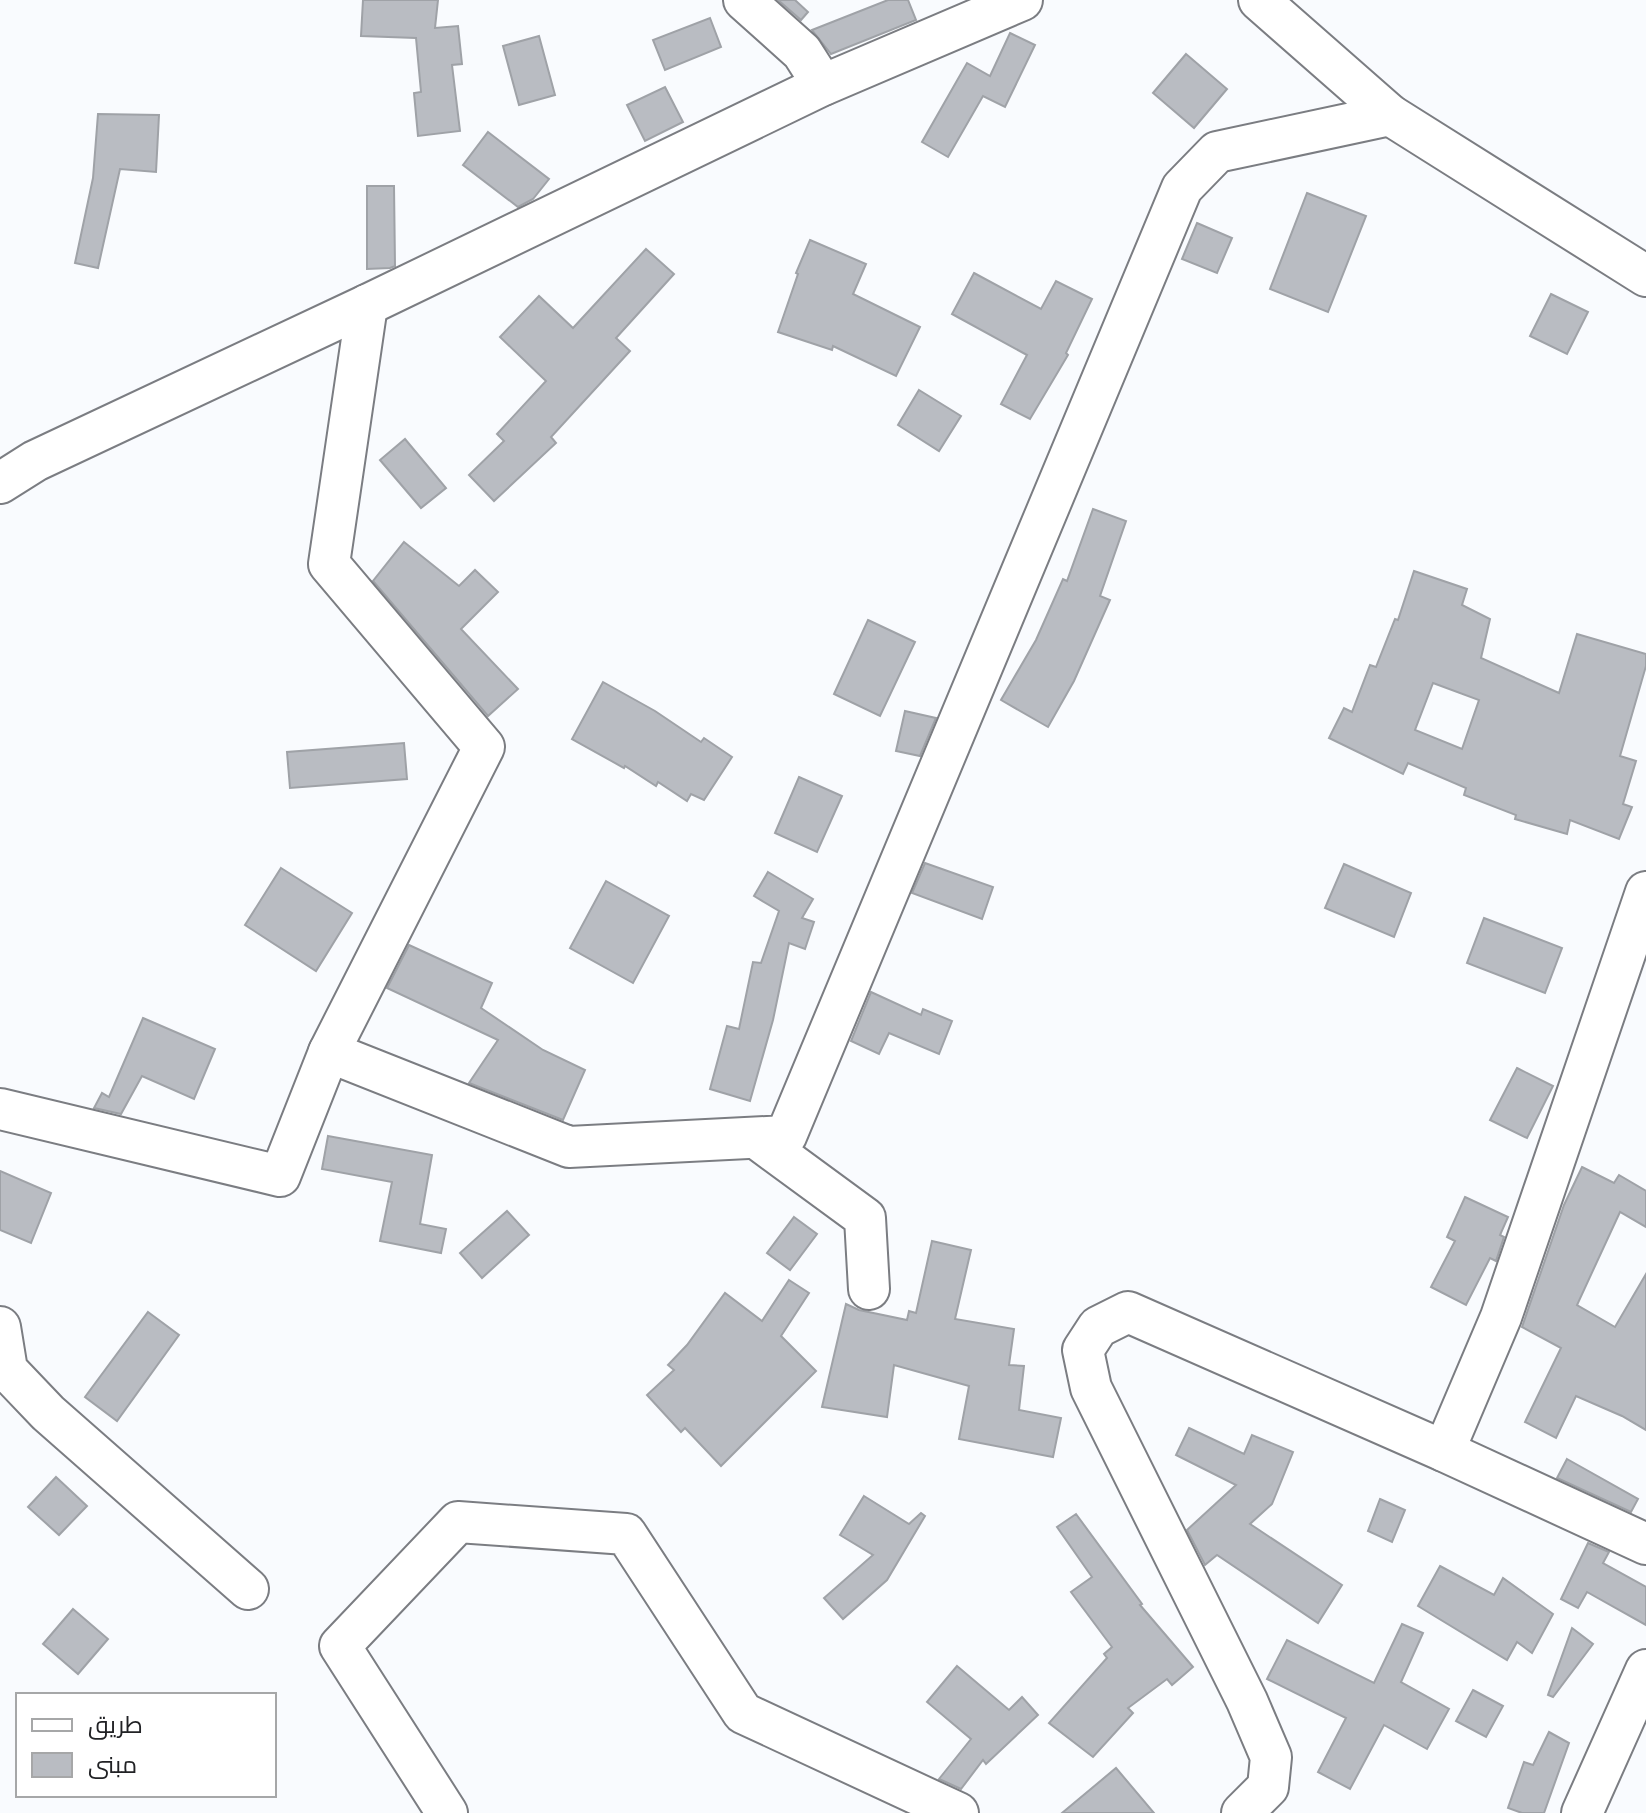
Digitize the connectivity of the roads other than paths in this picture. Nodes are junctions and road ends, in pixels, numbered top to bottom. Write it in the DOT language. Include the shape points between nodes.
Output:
graph roads {
  1 [pos="744,0"];
  2 [pos="1022,0"];
  3 [pos="1259,0"];
  4 [pos="823,85"];
  5 [pos="1390,115"];
  6 [pos="1646,276"];
  7 [pos="367,305"];
  8 [pos="0,483"];
  9 [pos="1646,892"];
  10 [pos="329,1052"];
  11 [pos="0,1109"];
  12 [pos="756,1138"];
  13 [pos="869,1289"];
  14 [pos="0,1327"];
  15 [pos="1444,1451"];
  16 [pos="1646,1544"];
  17 [pos="248,1589"];
  18 [pos="1646,1670"];
  19 [pos="447,1813"];
  20 [pos="958,1813"];
  21 [pos="1242,1813"];
  22 [pos="1582,1813"];
  1 -- 4 [label="street" via="802,52"];
  2 -- 4 [label="street"];
  3 -- 5 [label="street"];
  4 -- 7 [label="street"];
  5 -- 6 [label="street"];
  5 -- 12 [label="street" via="1217,152 1182,188 786,1136"];
  7 -- 8 [label="street" via="35,461"];
  7 -- 10 [label="street" via="329,564 484,747"];
  9 -- 15 [label="street" via="1501,1317"];
  10 -- 11 [label="street" via="280,1176"];
  10 -- 12 [label="street" via="569,1147"];
  12 -- 13 [label="street" via="865,1218"];
  14 -- 17 [label="street" via="7,1370 48,1413"];
  15 -- 16 [label="street"];
  15 -- 21 [label="street" via="1128,1312 1098,1327 1083,1350 1091,1388 1271,1757 1268,1787"];
  18 -- 22 [label="street"];
  19 -- 20 [label="street" via="340,1646 458,1522 626,1534 743,1713"];
}
